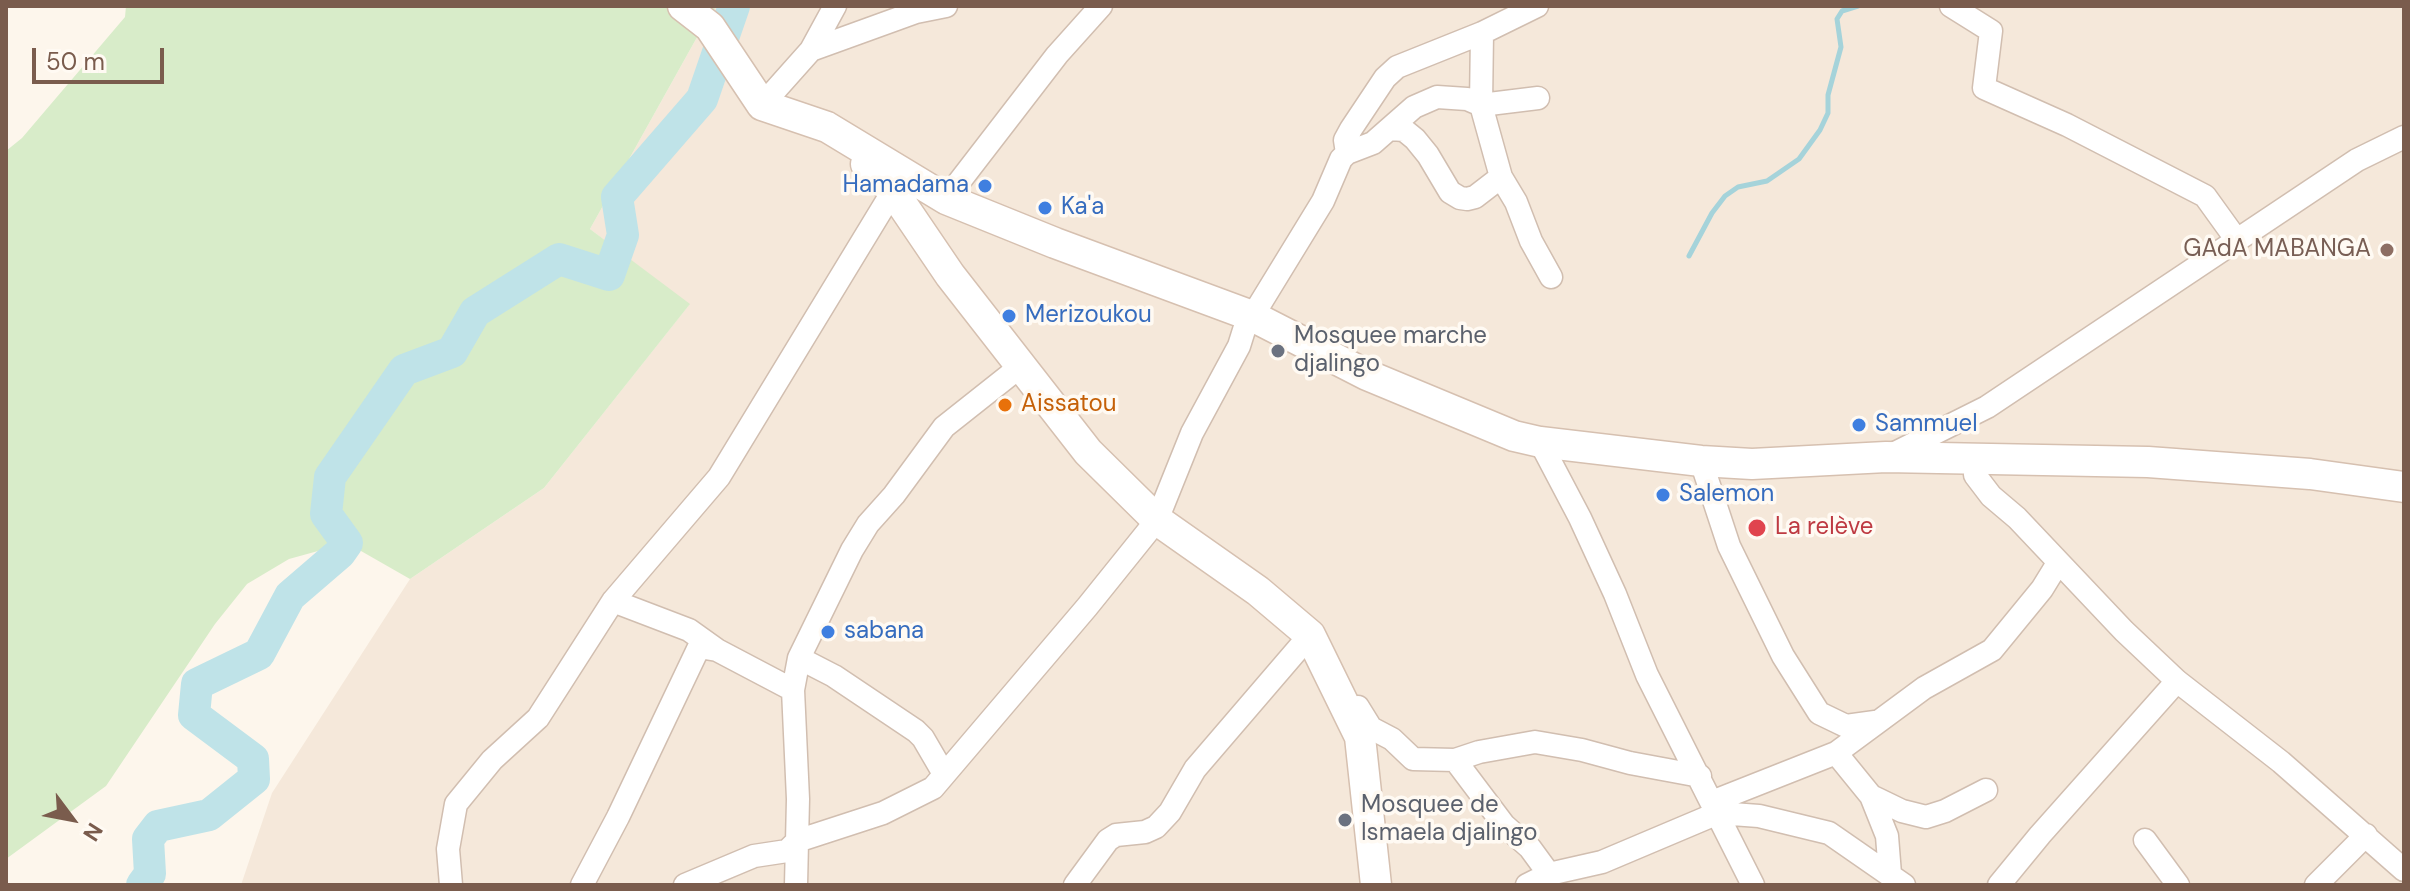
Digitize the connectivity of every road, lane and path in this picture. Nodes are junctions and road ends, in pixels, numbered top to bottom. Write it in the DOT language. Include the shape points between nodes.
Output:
graph roads {
  1 [pos="683,6"];
  2 [pos="835,6"];
  3 [pos="946,6"];
  4 [pos="1101,6"];
  5 [pos="1537,6"];
  6 [pos="1951,6"];
  7 [pos="1482,33"];
  8 [pos="811,50"];
  9 [pos="1538,98"];
  10 [pos="762,105"];
  11 [pos="1481,105"];
  12 [pos="827,127"];
  13 [pos="1390,129"];
  14 [pos="2404,137"];
  15 [pos="1347,153"];
  16 [pos="1501,177"];
  17 [pos="893,191"];
  18 [pos="946,199"];
  19 [pos="2236,239"];
  20 [pos="1551,277"];
  21 [pos="1252,316"];
  22 [pos="1021,366"];
  23 [pos="1540,442"];
  24 [pos="1886,457"];
  25 [pos="1976,459"];
  26 [pos="1701,461"];
  27 [pos="2404,487"];
  28 [pos="1157,520"];
  29 [pos="2058,563"];
  30 [pos="613,601"];
  31 [pos="1310,635"];
  32 [pos="717,650"];
  33 [pos="799,658"];
  34 [pos="2177,681"];
  35 [pos="1333,685"];
  36 [pos="793,690"];
  37 [pos="1881,721"];
  38 [pos="1836,753"];
  39 [pos="1455,760"];
  40 [pos="944,774"];
  41 [pos="1700,776"];
  42 [pos="1986,790"];
  43 [pos="1871,796"];
  44 [pos="1715,807"];
  45 [pos="2366,835"];
  46 [pos="2145,840"];
  47 [pos="797,841"];
  48 [pos="2404,870"];
  49 [pos="1549,874"];
  50 [pos="1897,880"];
  51 [pos="451,885"];
  52 [pos="582,885"];
  53 [pos="685,885"];
  54 [pos="796,885"];
  55 [pos="1075,885"];
  56 [pos="1376,885"];
  57 [pos="1527,885"];
  58 [pos="1753,885"];
  59 [pos="1999,885"];
  60 [pos="2178,885"];
  61 [pos="2316,885"];
  1 -- 10 [label="street" via="718,39"];
  2 -- 8 [label="street"];
  3 -- 8 [label="street"];
  4 -- 18 [label="street"];
  5 -- 7 [label="street"];
  6 -- 19 [label="street" via="1991,31 1984,88 2205,196"];
  7 -- 11 [label="street"];
  7 -- 15 [label="street" via="1397,67 1351,129 1345,140"];
  8 -- 10 [label="street"];
  9 -- 11 [label="street"];
  10 -- 12 [label="street"];
  11 -- 13 [label="street" via="1437,97 1414,107"];
  11 -- 16 [label="street"];
  12 -- 17 [label="street"];
  12 -- 18 [label="street"];
  13 -- 15 [label="street"];
  13 -- 16 [label="street" via="1404,130 1415,139 1450,192 1460,198 1475,197"];
  14 -- 19 [label="street" via="2357,160"];
  15 -- 21 [label="street"];
  16 -- 20 [label="street"];
  17 -- 22 [label="street"];
  17 -- 30 [label="street" via="719,477"];
  18 -- 21 [label="street"];
  19 -- 24 [label="street" via="1987,407"];
  21 -- 23 [label="street" via="1367,375"];
  21 -- 28 [label="street" via="1192,433"];
  22 -- 28 [label="street" via="1088,452"];
  22 -- 33 [label="street" via="944,427 868,524"];
  23 -- 26 [label="street"];
  23 -- 41 [label="street" via="1609,581 1647,675"];
  24 -- 25 [label="street"];
  24 -- 26 [label="street" via="1752,464"];
  25 -- 27 [label="street" via="2161,463"];
  25 -- 29 [label="street" via="1975,475 1991,496"];
  26 -- 37 [label="street" via="1729,546 1783,656 1819,713 1846,726"];
  28 -- 31 [label="street"];
  28 -- 40 [label="street"];
  29 -- 34 [label="street"];
  29 -- 37 [label="street" via="1992,650 1924,688"];
  30 -- 32 [label="street" via="689,630"];
  30 -- 51 [label="street" via="538,718 492,760 456,804 448,849"];
  31 -- 35 [label="street"];
  31 -- 55 [label="street" via="1195,769 1156,827 1108,840"];
  32 -- 36 [label="street"];
  32 -- 52 [label="street" via="699,647"];
  33 -- 36 [label="street"];
  33 -- 40 [label="street" via="916,731"];
  34 -- 45 [label="street"];
  34 -- 59 [label="street"];
  35 -- 39 [label="street" via="1371,728 1413,759"];
  35 -- 56 [label="street" via="1360,737"];
  36 -- 47 [label="street"];
  37 -- 38 [label="street"];
  38 -- 43 [label="street"];
  38 -- 44 [label="street"];
  39 -- 41 [label="street" via="1535,742"];
  39 -- 49 [label="street"];
  40 -- 47 [label="street" via="933,788 901,805"];
  41 -- 44 [label="street"];
  42 -- 43 [label="street" via="1926,817"];
  43 -- 50 [label="street"];
  44 -- 49 [label="street" via="1602,862"];
  44 -- 50 [label="street" via="1829,833"];
  44 -- 58 [label="street"];
  45 -- 48 [label="street"];
  45 -- 61 [label="street"];
  46 -- 60 [label="street"];
  47 -- 53 [label="street" via="787,851 754,856"];
  47 -- 54 [label="street"];
  49 -- 57 [label="street"];
}
